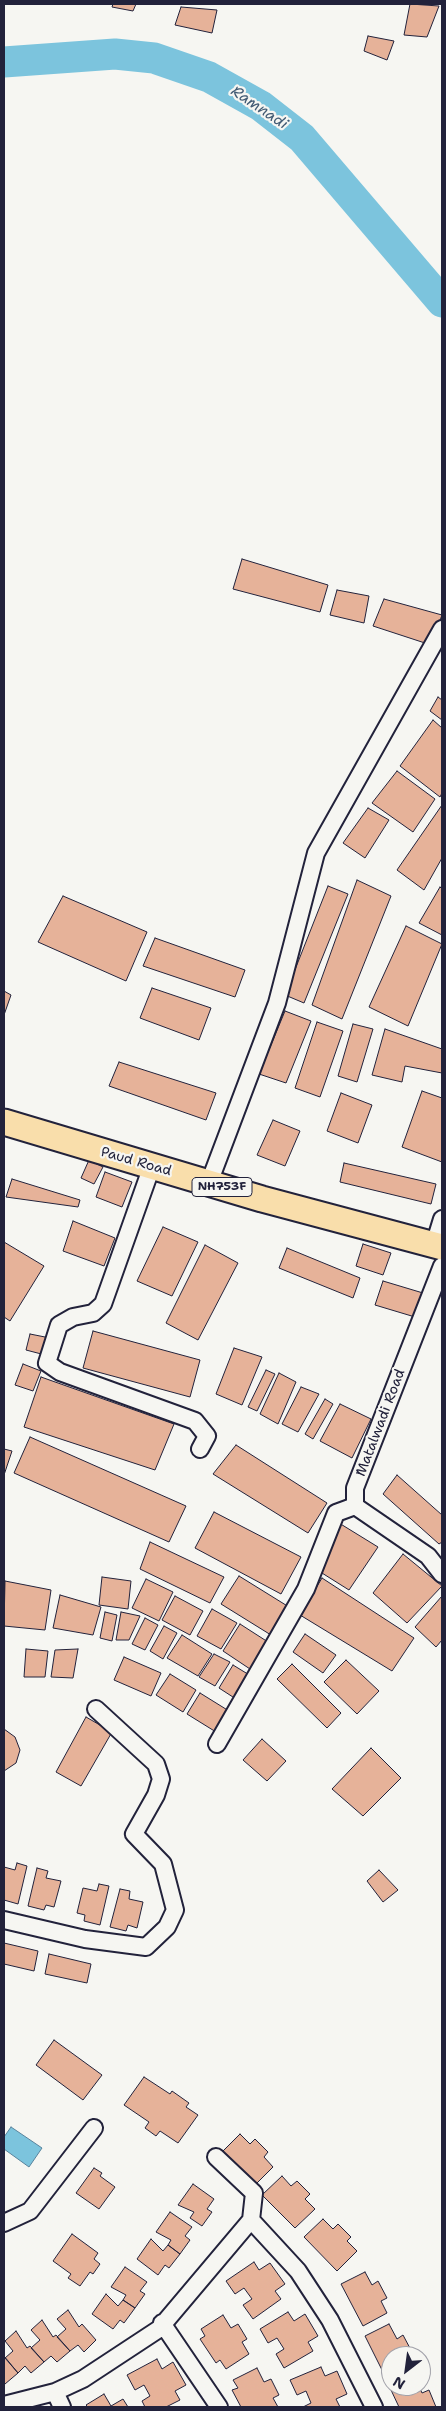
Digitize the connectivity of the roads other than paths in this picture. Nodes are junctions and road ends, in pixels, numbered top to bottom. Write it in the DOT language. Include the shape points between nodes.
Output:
graph roads {
  1 [pos="442,629"];
  2 [pos="4,1122"];
  3 [pos="152,1166"];
  4 [pos="208,1183"];
  5 [pos="442,1219"];
  6 [pos="440,1253"];
  7 [pos="200,1449"];
  8 [pos="355,1506"];
  9 [pos="442,1574"];
  10 [pos="96,1708"];
  11 [pos="217,1744"];
  12 [pos="4,1920"];
  13 [pos="94,2128"];
  14 [pos="216,2157"];
  15 [pos="251,2220"];
  16 [pos="4,2222"];
  17 [pos="162,2323"];
  18 [pos="55,2392"];
  19 [pos="4,2405"];
  20 [pos="62,2407"];
  21 [pos="219,2407"];
  22 [pos="374,2407"];
  1 -- 4 [label="street" via="316,853 277,1003"];
  2 -- 3 [label="main road, Paud Road / NH753F"];
  3 -- 4 [label="main road, Paud Road / NH753F"];
  3 -- 7 [label="street" via="103,1304 93,1314 73,1317 59,1325 47,1363 60,1372 195,1421 207,1436"];
  4 -- 6 [label="main road, Paud Road / NH753F"];
  5 -- 6 [label="street, Matalwadi Road"];
  6 -- 8 [label="street, Matalwadi Road" via="355,1488"];
  8 -- 9 [label="street" via="428,1556"];
  8 -- 11 [label="street" via="336,1513 306,1589"];
  10 -- 12 [label="street" via="156,1764 161,1779 156,1795 134,1834 163,1864 175,1910 167,1927 146,1947 85,1940"];
  13 -- 16 [label="street" via="30,2211"];
  14 -- 15 [label="street" via="254,2194"];
  15 -- 17 [label="street"];
  15 -- 22 [label="street" via="298,2271 330,2320"];
  17 -- 18 [label="street" via="159,2329 83,2379"];
  17 -- 21 [label="street"];
  18 -- 19 [label="street"];
  18 -- 20 [label="street"];
}
